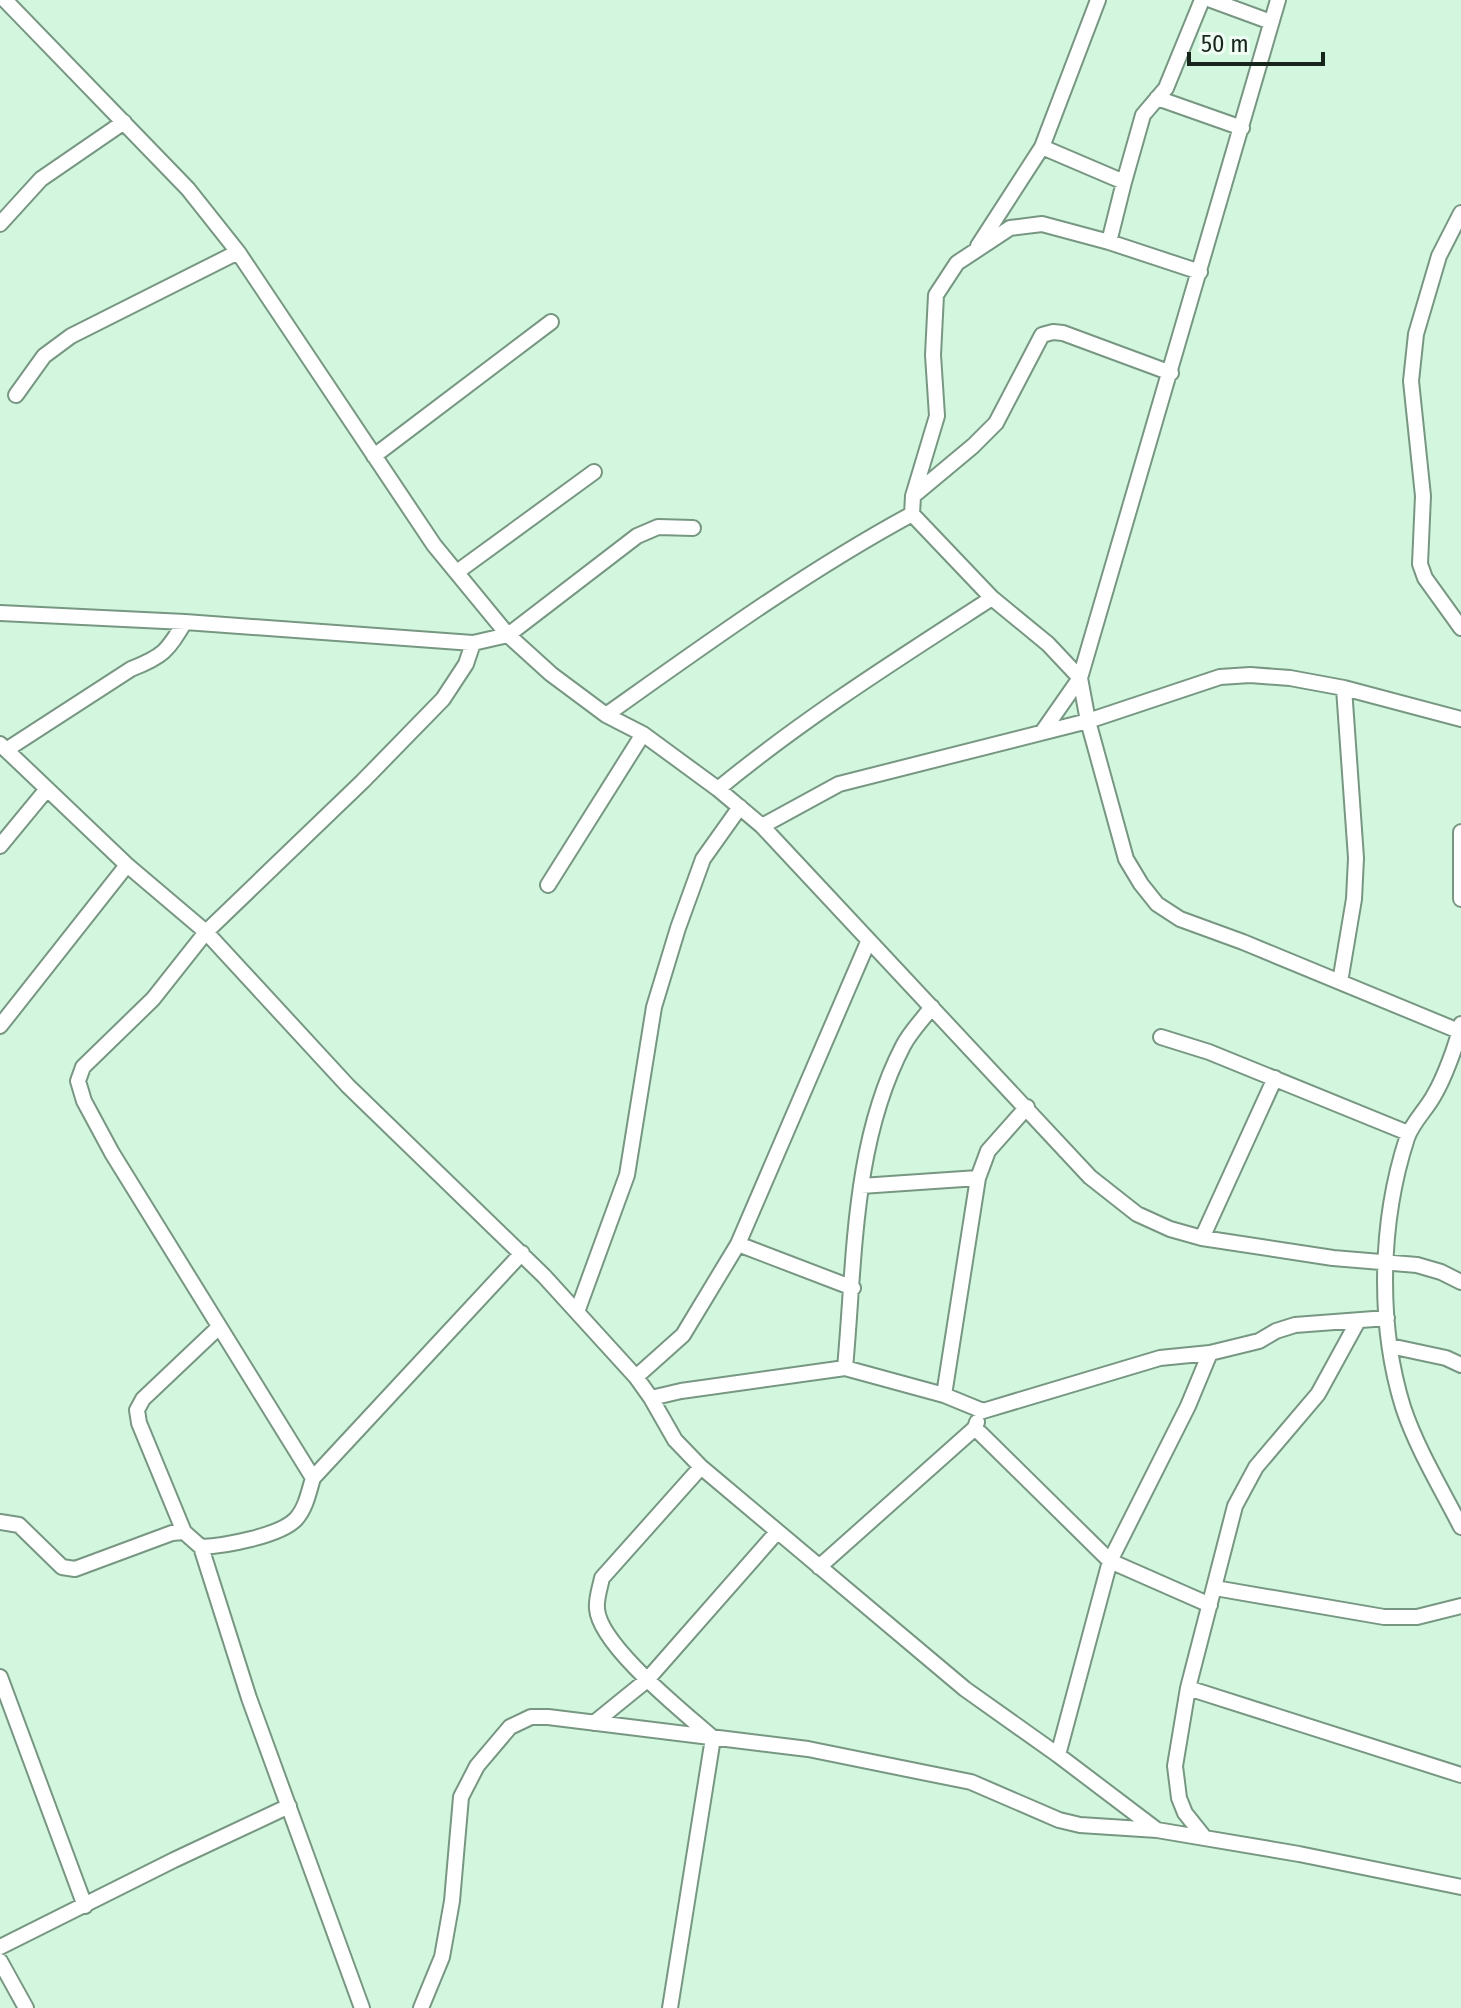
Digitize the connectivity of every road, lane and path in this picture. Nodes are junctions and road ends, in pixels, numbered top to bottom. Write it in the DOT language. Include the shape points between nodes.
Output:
graph roads {
  1 [pos="5,0"];
  2 [pos="1098,0"];
  3 [pos="1202,0"];
  4 [pos="1211,0"];
  5 [pos="1278,0"];
  6 [pos="1271,22"];
  7 [pos="1157,98"];
  8 [pos="124,122"];
  9 [pos="1242,128"];
  10 [pos="1042,147"];
  11 [pos="1124,182"];
  12 [pos="1461,213"];
  13 [pos="0,224"];
  14 [pos="1109,242"];
  15 [pos="238,252"];
  16 [pos="973,253"];
  17 [pos="1200,272"];
  18 [pos="551,322"];
  19 [pos="1171,373"];
  20 [pos="16,395"];
  21 [pos="374,456"];
  22 [pos="594,472"];
  23 [pos="913,496"];
  24 [pos="912,514"];
  25 [pos="693,528"];
  26 [pos="457,572"];
  27 [pos="992,598"];
  28 [pos="0,613"];
  29 [pos="185,622"];
  30 [pos="1461,628"];
  31 [pos="508,635"];
  32 [pos="473,643"];
  33 [pos="1080,678"];
  34 [pos="1344,688"];
  35 [pos="606,715"];
  36 [pos="1461,719"];
  37 [pos="1088,721"];
  38 [pos="1043,731"];
  39 [pos="643,734"];
  40 [pos="3,747"];
  41 [pos="47,789"];
  42 [pos="718,789"];
  43 [pos="740,807"];
  44 [pos="762,826"];
  45 [pos="1461,832"];
  46 [pos="0,846"];
  47 [pos="127,865"];
  48 [pos="548,885"];
  49 [pos="1461,899"];
  50 [pos="206,932"];
  51 [pos="868,942"];
  52 [pos="1340,982"];
  53 [pos="932,1007"];
  54 [pos="0,1026"];
  55 [pos="1461,1029"];
  56 [pos="1161,1037"];
  57 [pos="1275,1078"];
  58 [pos="1027,1107"];
  59 [pos="1408,1133"];
  60 [pos="978,1178"];
  61 [pos="861,1186"];
  62 [pos="1202,1238"];
  63 [pos="738,1244"];
  64 [pos="522,1253"];
  65 [pos="1387,1263"];
  66 [pos="1461,1282"];
  67 [pos="853,1288"];
  68 [pos="577,1312"];
  69 [pos="1387,1318"];
  70 [pos="1358,1321"];
  71 [pos="219,1327"];
  72 [pos="1390,1346"];
  73 [pos="1210,1353"];
  74 [pos="1461,1365"];
  75 [pos="845,1368"];
  76 [pos="636,1377"];
  77 [pos="944,1395"];
  78 [pos="651,1398"];
  79 [pos="983,1411"];
  80 [pos="975,1428"];
  81 [pos="701,1467"];
  82 [pos="313,1478"];
  83 [pos="0,1522"];
  84 [pos="1461,1527"];
  85 [pos="184,1532"];
  86 [pos="777,1532"];
  87 [pos="201,1547"];
  88 [pos="1110,1561"];
  89 [pos="819,1567"];
  90 [pos="1215,1588"];
  91 [pos="1210,1605"];
  92 [pos="1461,1606"];
  93 [pos="0,1677"];
  94 [pos="647,1680"];
  95 [pos="1188,1688"];
  96 [pos="594,1723"];
  97 [pos="713,1738"];
  98 [pos="1058,1755"];
  99 [pos="1461,1775"];
  100 [pos="289,1806"];
  101 [pos="1157,1830"];
  102 [pos="1205,1838"];
  103 [pos="1461,1887"];
  104 [pos="85,1906"];
  105 [pos="0,1947"];
  106 [pos="0,1961"];
  107 [pos="26,2008"];
  108 [pos="362,2008"];
  109 [pos="421,2008"];
  110 [pos="670,2008"];
  1 -- 8 [label="street"];
  2 -- 10 [label="street"];
  3 -- 7 [label="street" via="1170,80"];
  4 -- 6 [label="street"];
  5 -- 6 [label="street"];
  6 -- 9 [label="street"];
  7 -- 9 [label="street"];
  7 -- 11 [label="street" via="1143,115"];
  8 -- 13 [label="street" via="41,179"];
  8 -- 15 [label="street"];
  9 -- 17 [label="street"];
  10 -- 11 [label="street"];
  10 -- 16 [label="street"];
  11 -- 14 [label="street"];
  12 -- 30 [label="street" via="1439,256 1416,334 1411,381 1423,496 1420,564"];
  14 -- 16 [label="street" via="1042,224 1010,228"];
  14 -- 17 [label="street"];
  15 -- 20 [label="street" via="71,336 44,356"];
  15 -- 21 [label="street"];
  16 -- 23 [label="street" via="957,263 936,295 937,416"];
  17 -- 19 [label="street"];
  18 -- 21 [label="street"];
  19 -- 23 [label="street" via="1063,333 1042,335 996,423"];
  19 -- 33 [label="street"];
  21 -- 26 [label="street"];
  22 -- 26 [label="street"];
  23 -- 24 [label="street"];
  24 -- 27 [label="street"];
  24 -- 35 [label="street" via="743,618"];
  25 -- 31 [label="street" via="658,527 637,536"];
  26 -- 31 [label="street"];
  27 -- 33 [label="street"];
  27 -- 42 [label="street" via="840,696"];
  28 -- 29 [label="street"];
  29 -- 32 [label="street"];
  29 -- 40 [label="street" via="166,652 153,661 131,669"];
  31 -- 32 [label="street"];
  31 -- 35 [label="street"];
  32 -- 50 [label="street" via="443,699"];
  33 -- 37 [label="street"];
  33 -- 38 [label="street"];
  34 -- 36 [label="street"];
  34 -- 37 [label="street" via="1290,678 1220,677"];
  34 -- 52 [label="street" via="1356,858"];
  35 -- 39 [label="street"];
  37 -- 38 [label="street"];
  37 -- 52 [label="street" via="1126,859 1157,904 1180,919"];
  38 -- 44 [label="street" via="839,784"];
  39 -- 42 [label="street"];
  39 -- 48 [label="street"];
  40 -- 41 [label="street"];
  41 -- 46 [label="street"];
  41 -- 47 [label="street"];
  42 -- 43 [label="street"];
  43 -- 44 [label="street"];
  43 -- 68 [label="street" via="703,859 678,928 654,1007 627,1175"];
  44 -- 51 [label="street"];
  45 -- 49 [label="street"];
  47 -- 50 [label="street"];
  47 -- 54 [label="street"];
  50 -- 64 [label="street" via="348,1086"];
  50 -- 71 [label="street" via="153,999 83,1067 78,1081 112,1153"];
  51 -- 53 [label="street"];
  51 -- 63 [label="street"];
  52 -- 55 [label="street"];
  53 -- 58 [label="street"];
  53 -- 61 [label="street" via="904,1043 890,1076"];
  55 -- 59 [label="street" via="1434,1096"];
  56 -- 57 [label="street"];
  57 -- 59 [label="street"];
  57 -- 62 [label="street"];
  58 -- 60 [label="street" via="988,1151"];
  58 -- 62 [label="street" via="1090,1177 1137,1214"];
  59 -- 65 [label="street" via="1391,1203"];
  60 -- 61 [label="street"];
  60 -- 77 [label="street"];
  61 -- 67 [label="street"];
  62 -- 65 [label="street"];
  63 -- 67 [label="street"];
  63 -- 76 [label="street" via="683,1335"];
  64 -- 68 [label="street"];
  64 -- 82 [label="street"];
  65 -- 66 [label="street" via="1417,1265"];
  65 -- 69 [label="street"];
  67 -- 75 [label="street"];
  68 -- 76 [label="street"];
  69 -- 70 [label="street"];
  69 -- 72 [label="street"];
  70 -- 73 [label="street" via="1295,1325"];
  70 -- 90 [label="street" via="1318,1394 1243,1487"];
  71 -- 82 [label="street"];
  71 -- 85 [label="street" via="137,1410"];
  72 -- 74 [label="street"];
  72 -- 84 [label="street" via="1418,1445"];
  73 -- 79 [label="street" via="1160,1358"];
  73 -- 88 [label="street"];
  75 -- 77 [label="street"];
  75 -- 78 [label="street"];
  76 -- 78 [label="street"];
  77 -- 79 [label="street"];
  78 -- 81 [label="street" via="675,1440"];
  79 -- 80 [label="street"];
  80 -- 88 [label="street"];
  80 -- 89 [label="street"];
  81 -- 86 [label="street"];
  81 -- 94 [label="street" via="602,1578 597,1611 606,1632"];
  82 -- 87 [label="street" via="305,1505 283,1528"];
  83 -- 85 [label="street" via="19,1525 62,1567 75,1569"];
  85 -- 87 [label="street"];
  86 -- 89 [label="street"];
  86 -- 94 [label="street"];
  87 -- 100 [label="street"];
  88 -- 91 [label="street"];
  88 -- 98 [label="street"];
  89 -- 98 [label="street" via="965,1689"];
  90 -- 91 [label="street"];
  90 -- 92 [label="street" via="1384,1617 1417,1617"];
  91 -- 95 [label="street"];
  93 -- 104 [label="street"];
  94 -- 96 [label="street"];
  94 -- 97 [label="street"];
  95 -- 99 [label="street"];
  95 -- 102 [label="street" via="1175,1766 1185,1813"];
  96 -- 97 [label="street"];
  96 -- 109 [label="street" via="531,1717 510,1727 477,1766 461,1797 442,1957"];
  97 -- 101 [label="street" via="933,1772 971,1782 1059,1820"];
  97 -- 110 [label="street"];
  98 -- 101 [label="street"];
  100 -- 104 [label="street"];
  100 -- 108 [label="street"];
  101 -- 102 [label="street"];
  102 -- 103 [label="street"];
  104 -- 105 [label="street"];
  106 -- 107 [label="street"];
}
